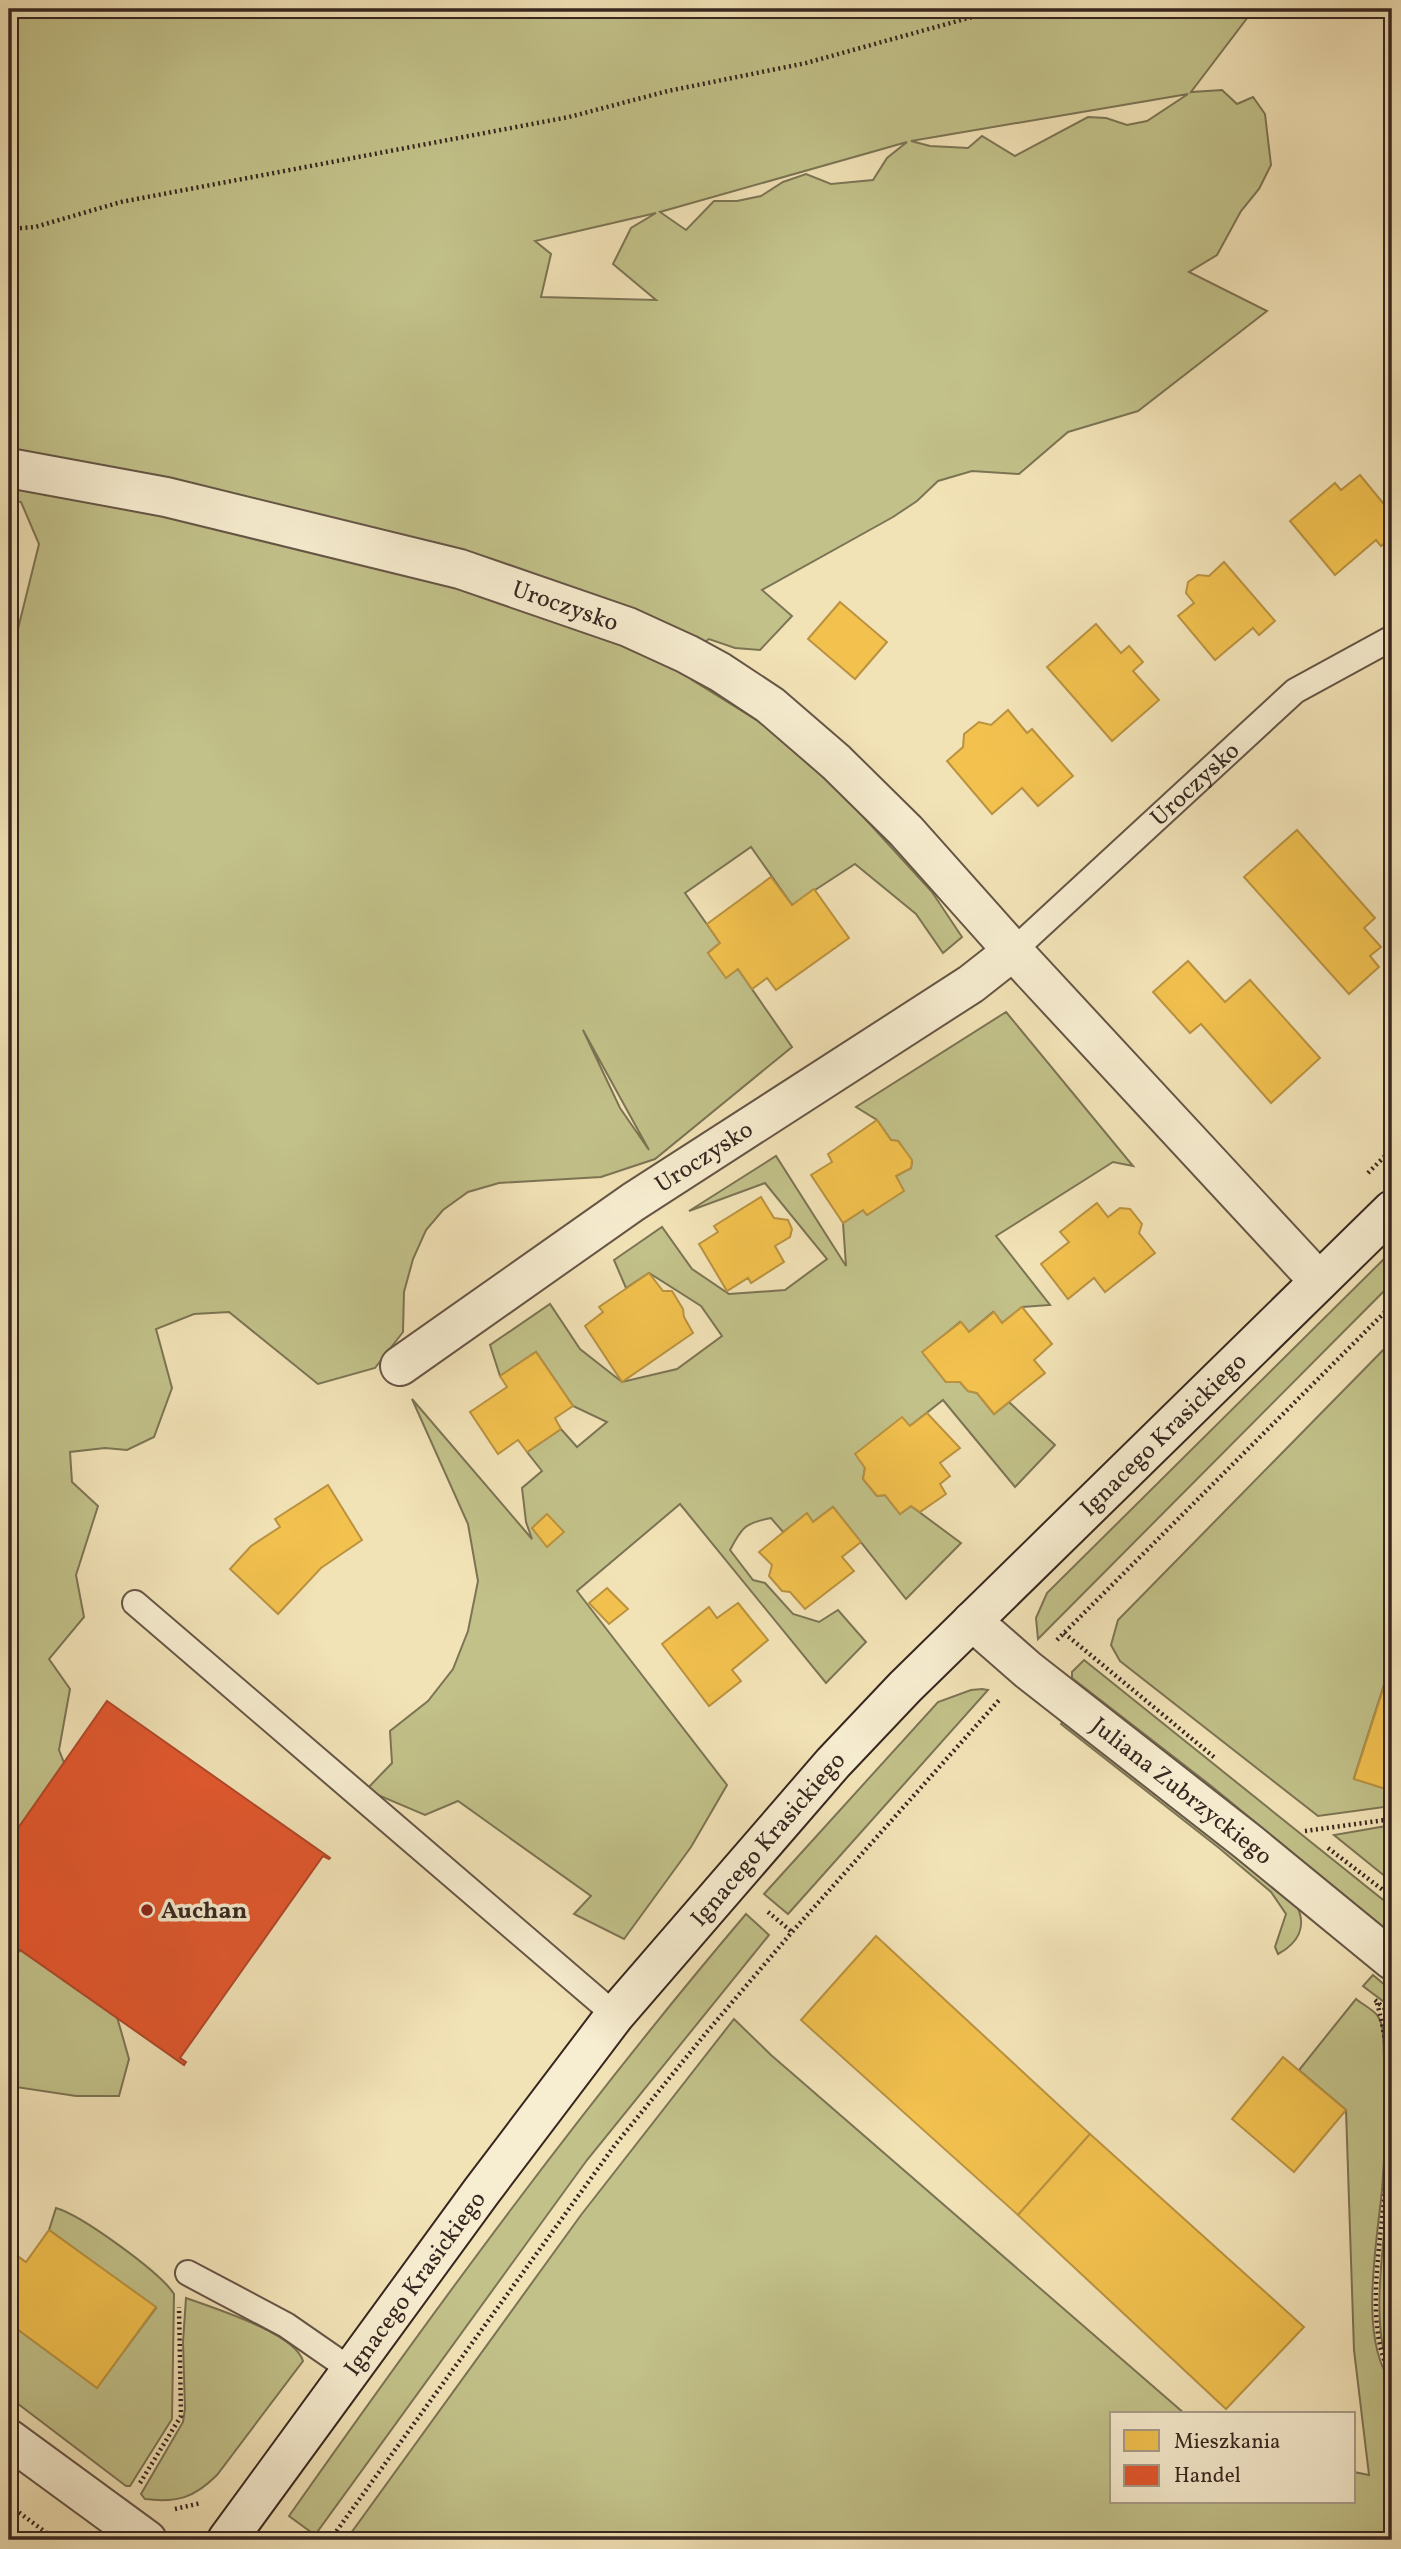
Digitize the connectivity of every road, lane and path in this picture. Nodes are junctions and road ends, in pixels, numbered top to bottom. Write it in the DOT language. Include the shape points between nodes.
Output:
graph roads {
  1 [pos="1001,9"];
  2 [pos="9,229"];
  3 [pos="9,468"];
  4 [pos="1392,638"];
  5 [pos="1013,951"];
  6 [pos="1392,1149"];
  7 [pos="1375,1167"];
  8 [pos="1392,1210"];
  9 [pos="1319,1281"];
  10 [pos="1392,1305"];
  11 [pos="400,1366"];
  12 [pos="135,1603"];
  13 [pos="972,1621"];
  14 [pos="1064,1633"];
  15 [pos="1028,1670"];
  16 [pos="1222,1764"];
  17 [pos="1392,1819"];
  18 [pos="1295,1823"];
  19 [pos="1306,1831"];
  20 [pos="1316,1839"];
  21 [pos="1327,1848"];
  22 [pos="1392,1897"];
  23 [pos="768,1912"];
  24 [pos="792,1932"];
  25 [pos="1392,1960"];
  26 [pos="1376,2002"];
  27 [pos="615,2015"];
  28 [pos="188,2273"];
  29 [pos="351,2370"];
  30 [pos="1392,2375"];
  31 [pos="9,2439"];
  32 [pos="137,2488"];
  33 [pos="211,2495"];
  34 [pos="9,2508"];
  35 [pos="157,2526"];
  36 [pos="56,2540"];
  37 [pos="227,2540"];
  38 [pos="330,2540"];
  1 -- 2 [label="path" via="806,62 569,117 121,202 35,227"];
  3 -- 5 [label="street, Uroczysko" via="166,496 460,569 628,627 687,654 770,705 836,762 906,831"];
  4 -- 5 [label="lane, Uroczysko" via="1295,691"];
  5 -- 9 [label="street, Uroczysko"];
  5 -- 11 [label="street, Uroczysko" via="971,984 633,1202"];
  6 -- 7 [label="path"];
  8 -- 9 [label="street, Ignacego Krasickiego"];
  9 -- 13 [label="street, Ignacego Krasickiego"];
  10 -- 14 [label="path"];
  12 -- 27 [label="lane"];
  13 -- 15 [label="street, Juliana Zubrzyckiego"];
  13 -- 27 [label="street, Ignacego Krasickiego" via="833,1763"];
  14 -- 15 [label="path"];
  14 -- 16 [label="path"];
  15 -- 24 [label="path"];
  15 -- 25 [label="street, Juliana Zubrzyckiego"];
  17 -- 19 [label="path"];
  18 -- 19 [label="path"];
  19 -- 20 [label="path"];
  21 -- 22 [label="path"];
  23 -- 24 [label="path"];
  24 -- 38 [label="path" via="615,2145"];
  26 -- 30 [label="path" via="1388,2068 1388,2132 1376,2305 1378,2342"];
  27 -- 29 [label="street, Ignacego Krasickiego"];
  28 -- 29 [label="lane" via="286,2325"];
  28 -- 32 [label="path" via="178,2318 181,2416"];
  29 -- 37 [label="street, Ignacego Krasickiego"];
  31 -- 35 [label="street"];
  33 -- 35 [label="path"];
  34 -- 36 [label="path"];
}
